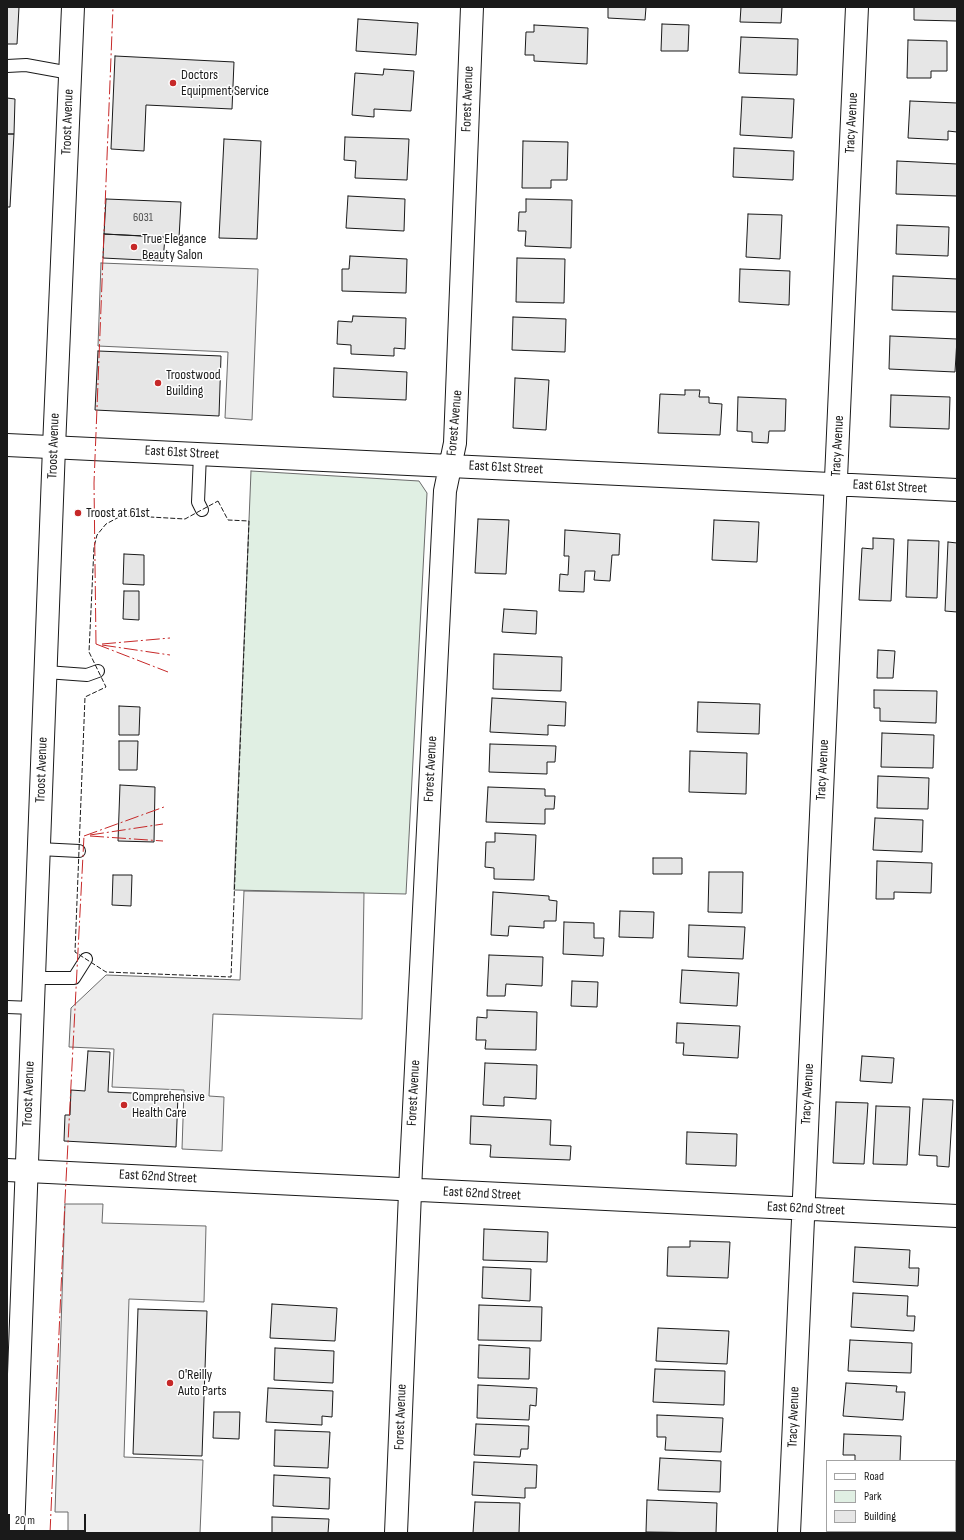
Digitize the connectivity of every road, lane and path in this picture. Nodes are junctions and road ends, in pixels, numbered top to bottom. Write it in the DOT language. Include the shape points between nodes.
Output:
graph roads {
  1 [pos="73,7"];
  2 [pos="472,7"];
  3 [pos="857,7"];
  4 [pos="7,66"];
  5 [pos="70,73"];
  6 [pos="7,445"];
  7 [pos="54,447"];
  8 [pos="200,454"];
  9 [pos="451,466"];
  10 [pos="836,485"];
  11 [pos="957,490"];
  12 [pos="202,510"];
  13 [pos="98,671"];
  14 [pos="46,672"];
  15 [pos="39,849"];
  16 [pos="79,851"];
  17 [pos="86,959"];
  18 [pos="34,978"];
  19 [pos="7,1007"];
  20 [pos="33,1008"];
  21 [pos="17,1170"];
  22 [pos="410,1190"];
  23 [pos="803,1209"];
  24 [pos="957,1216"];
  25 [pos="13,1533"];
  26 [pos="396,1533"];
  27 [pos="789,1533"];
  1 -- 5 [label="street, Troost Avenue"];
  2 -- 9 [label="street, Forest Avenue" via="456,443"];
  3 -- 10 [label="street, Tracy Avenue"];
  4 -- 5 [label="lane" via="26,65"];
  5 -- 7 [label="street, Troost Avenue"];
  6 -- 7 [label="street, East 61st Street"];
  7 -- 8 [label="street, East 61st Street"];
  7 -- 14 [label="street, Troost Avenue"];
  8 -- 9 [label="street, East 61st Street"];
  8 -- 12 [label="lane" via="198,502"];
  9 -- 10 [label="street, East 61st Street"];
  9 -- 22 [label="street, Forest Avenue" via="445,491"];
  10 -- 11 [label="street, East 61st Street"];
  10 -- 23 [label="street, Tracy Avenue"];
  13 -- 14 [label="lane" via="87,675"];
  14 -- 15 [label="street, Troost Avenue"];
  15 -- 16 [label="lane"];
  15 -- 18 [label="street, Troost Avenue"];
  17 -- 18 [label="lane" via="74,978"];
  18 -- 20 [label="street, Troost Avenue"];
  19 -- 20 [label="lane"];
  20 -- 21 [label="street, Troost Avenue"];
  21 -- 22 [label="street, East 62nd Street"];
  21 -- 25 [label="street, Troost Avenue"];
  22 -- 23 [label="street, East 62nd Street"];
  22 -- 26 [label="street, Forest Avenue"];
  23 -- 24 [label="street, East 62nd Street"];
  23 -- 27 [label="street, Tracy Avenue"];
}
